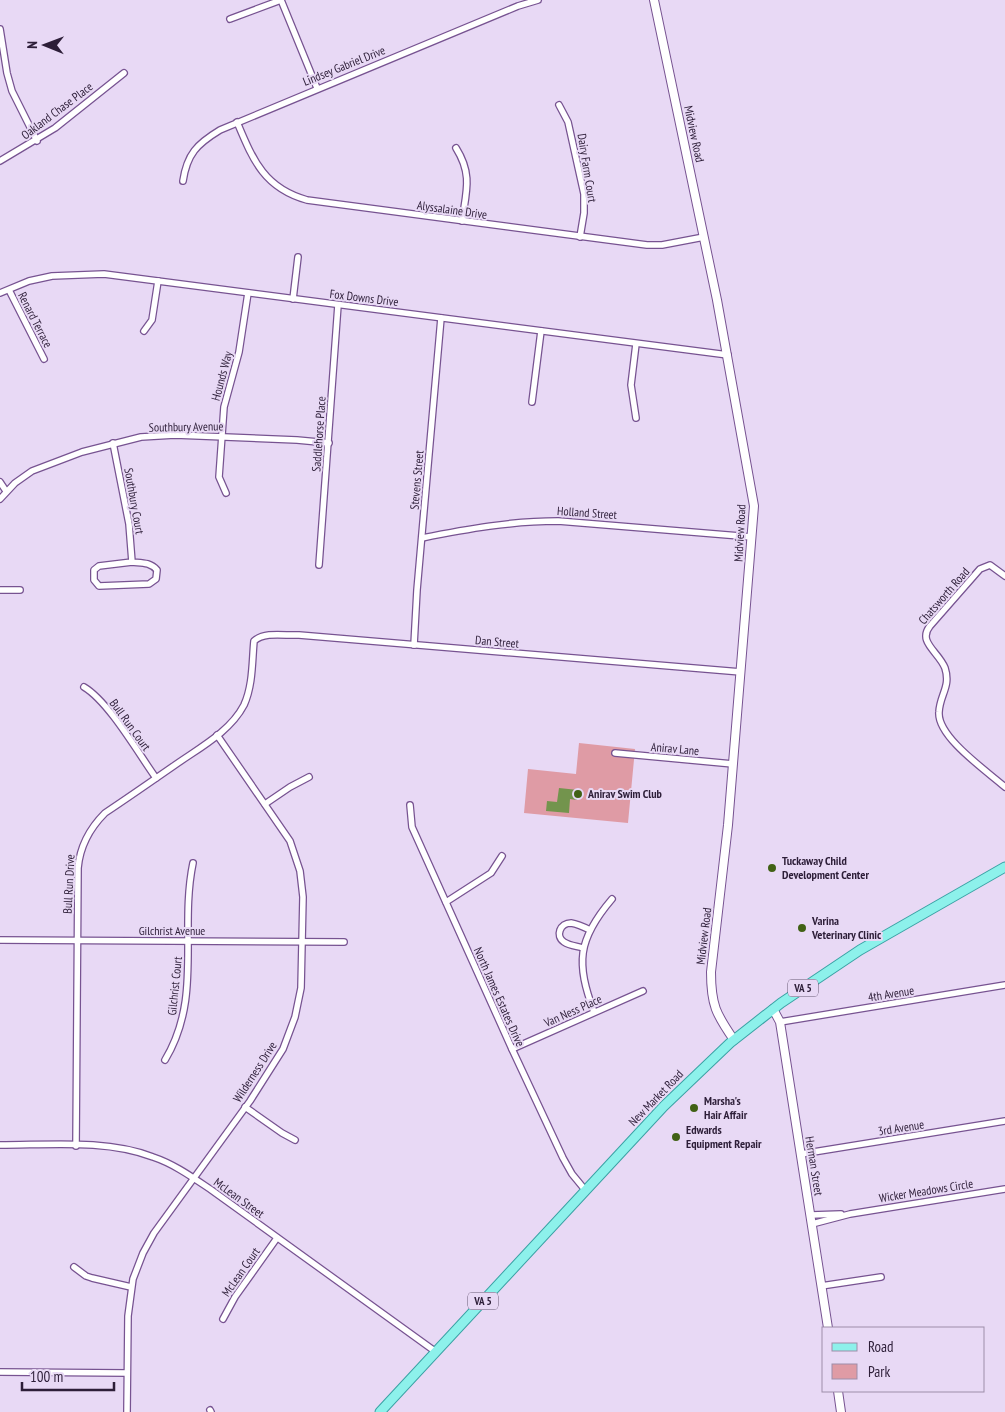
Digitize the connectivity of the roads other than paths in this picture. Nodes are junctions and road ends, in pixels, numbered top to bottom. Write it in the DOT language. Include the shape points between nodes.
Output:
graph roads {
  1 [pos="281,0"];
  2 [pos="538,0"];
  3 [pos="654,0"];
  4 [pos="230,19"];
  5 [pos="0,30"];
  6 [pos="124,73"];
  7 [pos="317,88"];
  8 [pos="559,105"];
  9 [pos="237,122"];
  10 [pos="37,141"];
  11 [pos="456,148"];
  12 [pos="0,161"];
  13 [pos="183,181"];
  14 [pos="462,221"];
  15 [pos="580,237"];
  16 [pos="704,237"];
  17 [pos="298,257"];
  18 [pos="158,281"];
  19 [pos="9,290"];
  20 [pos="0,292"];
  21 [pos="248,293"];
  22 [pos="293,299"];
  23 [pos="338,304"];
  24 [pos="441,318"];
  25 [pos="541,331"];
  26 [pos="144,332"];
  27 [pos="636,344"];
  28 [pos="728,355"];
  29 [pos="44,359"];
  30 [pos="532,402"];
  31 [pos="636,418"];
  32 [pos="222,436"];
  33 [pos="329,443"];
  34 [pos="113,444"];
  35 [pos="0,482"];
  36 [pos="6,491"];
  37 [pos="226,493"];
  38 [pos="0,499"];
  39 [pos="752,537"];
  40 [pos="422,538"];
  41 [pos="132,562"];
  42 [pos="319,565"];
  43 [pos="1005,576"];
  44 [pos="0,590"];
  45 [pos="20,590"];
  46 [pos="254,642"];
  47 [pos="414,645"];
  48 [pos="741,672"];
  49 [pos="84,687"];
  50 [pos="217,735"];
  51 [pos="615,753"];
  52 [pos="733,764"];
  53 [pos="309,777"];
  54 [pos="156,778"];
  55 [pos="1005,787"];
  56 [pos="265,804"];
  57 [pos="410,805"];
  58 [pos="502,856"];
  59 [pos="193,863"];
  60 [pos="1005,867"];
  61 [pos="612,899"];
  62 [pos="446,902"];
  63 [pos="590,930"];
  64 [pos="0,940"];
  65 [pos="77,940"];
  66 [pos="189,941"];
  67 [pos="302,942"];
  68 [pos="344,942"];
  69 [pos="584,948"];
  70 [pos="1005,985"];
  71 [pos="643,991"];
  72 [pos="773,1009"];
  73 [pos="594,1012"];
  74 [pos="780,1022"];
  75 [pos="734,1040"];
  76 [pos="512,1049"];
  77 [pos="166,1060"];
  78 [pos="245,1107"];
  79 [pos="1005,1121"];
  80 [pos="295,1140"];
  81 [pos="0,1145"];
  82 [pos="76,1146"];
  83 [pos="801,1154"];
  84 [pos="193,1178"];
  85 [pos="1005,1189"];
  86 [pos="586,1191"];
  87 [pos="850,1214"];
  88 [pos="811,1215"];
  89 [pos="812,1224"];
  90 [pos="277,1238"];
  91 [pos="74,1267"];
  92 [pos="880,1277"];
  93 [pos="821,1286"];
  94 [pos="131,1287"];
  95 [pos="223,1319"];
  96 [pos="828,1327"];
  97 [pos="436,1352"];
  98 [pos="0,1372"];
  99 [pos="128,1373"];
  100 [pos="838,1392"];
  101 [pos="127,1412"];
  102 [pos="380,1412"];
  103 [pos="841,1412"];
  1 -- 4 [label="street"];
  1 -- 7 [label="street"];
  2 -- 7 [label="street, Lindsey Gabriel Drive"];
  3 -- 16 [label="street, Midview Road"];
  5 -- 10 [label="street" via="12,91"];
  6 -- 10 [label="street, Oakland Chase Place"];
  7 -- 9 [label="street, Lindsey Gabriel Drive"];
  8 -- 15 [label="street, Dairy Farm Court" via="568,122 584,194"];
  9 -- 13 [label="street, Lindsey Gabriel Drive" via="214,134 195,150 186,162"];
  9 -- 14 [label="street, Alyssalaine Drive" via="259,169 277,187 293,196"];
  10 -- 12 [label="street, Oakland Chase Place"];
  11 -- 14 [label="street" via="467,175"];
  14 -- 15 [label="street, Alyssalaine Drive"];
  15 -- 16 [label="street, Alyssalaine Drive" via="654,246"];
  16 -- 28 [label="street, Midview Road"];
  17 -- 22 [label="street"];
  18 -- 19 [label="street, Fox Downs Drive" via="104,274 68,275 29,281"];
  18 -- 21 [label="street, Fox Downs Drive"];
  18 -- 26 [label="street" via="152,320"];
  19 -- 20 [label="street, Fox Downs Drive"];
  19 -- 29 [label="street, Renard Terrace"];
  21 -- 22 [label="street, Fox Downs Drive"];
  21 -- 32 [label="street, Hounds Way" via="239,352 224,406"];
  22 -- 23 [label="street, Fox Downs Drive"];
  23 -- 24 [label="street, Fox Downs Drive"];
  23 -- 33 [label="street, Saddlehorse Place"];
  24 -- 25 [label="street, Fox Downs Drive"];
  24 -- 40 [label="street, Stevens Street"];
  25 -- 27 [label="street, Fox Downs Drive"];
  25 -- 30 [label="street"];
  27 -- 28 [label="street, Fox Downs Drive"];
  27 -- 31 [label="street" via="631,385"];
  28 -- 39 [label="street, Midview Road" via="754,506"];
  32 -- 33 [label="street, Southbury Avenue"];
  32 -- 34 [label="street, Southbury Avenue" via="141,437"];
  32 -- 37 [label="street, Hounds Way" via="218,476"];
  33 -- 42 [label="street, Saddlehorse Place"];
  34 -- 36 [label="street, Southbury Avenue" via="60,459 32,471"];
  34 -- 41 [label="street, Southbury Court" via="129,524"];
  35 -- 36 [label="street"];
  36 -- 38 [label="street, Southbury Avenue"];
  39 -- 40 [label="street, Holland Street" via="550,521 490,525"];
  39 -- 48 [label="street, Midview Road"];
  40 -- 47 [label="street, Stevens Street"];
  41 -- 41 [label="street" via="99,566 94,570 94,580 99,586 149,584 156,579 157,570 153,565"];
  43 -- 55 [label="street, Chatsworth Road" via="993,566 980,569 926,631 925,638 947,675 939,711 944,731 954,744"];
  44 -- 45 [label="street"];
  46 -- 47 [label="street, Dan Street" via="265,635 272,635"];
  46 -- 50 [label="street, Bull Run Drive" via="248,695 240,712"];
  47 -- 48 [label="street, Dan Street"];
  48 -- 52 [label="street, Midview Road"];
  49 -- 54 [label="street, Bull Run Court" via="106,707"];
  50 -- 54 [label="street, Bull Run Drive"];
  50 -- 56 [label="street, Wilderness Drive"];
  51 -- 52 [label="street, Anirav Lane"];
  52 -- 75 [label="street, Midview Road" via="711,979 715,1010"];
  53 -- 56 [label="street"];
  54 -- 65 [label="street, Bull Run Drive" via="105,814 86,838 78,868"];
  56 -- 67 [label="street, Wilderness Drive" via="290,841 300,871"];
  57 -- 62 [label="street, North James Estates Drive" via="412,827"];
  58 -- 62 [label="street" via="491,873"];
  59 -- 66 [label="street, Gilchrist Court" via="189,891"];
  60 -- 72 [label="main road, New Market Road / VA 5" via="860,950"];
  61 -- 63 [label="street"];
  62 -- 76 [label="street, North James Estates Drive"];
  63 -- 69 [label="street"];
  63 -- 69 [label="street" via="569,923 560,930 564,942"];
  64 -- 65 [label="street, Gilchrist Avenue"];
  65 -- 66 [label="street, Gilchrist Avenue"];
  65 -- 82 [label="street, Bull Run Drive"];
  66 -- 67 [label="street, Gilchrist Avenue"];
  66 -- 77 [label="street, Gilchrist Court" via="183,1020"];
  67 -- 68 [label="street, Gilchrist Avenue"];
  67 -- 78 [label="street, Wilderness Drive" via="301,988 289,1035 275,1064"];
  69 -- 73 [label="street" via="583,975"];
  70 -- 74 [label="street, 4th Avenue"];
  71 -- 73 [label="street, Van Ness Place"];
  72 -- 74 [label="street, Herman Street"];
  72 -- 75 [label="main road, New Market Road / VA 5"];
  73 -- 76 [label="street, Van Ness Place"];
  74 -- 83 [label="street, Herman Street"];
  75 -- 86 [label="main road, New Market Road / VA 5" via="671,1099"];
  76 -- 86 [label="street, North James Estates Drive" via="567,1165"];
  78 -- 80 [label="street"];
  78 -- 84 [label="street, Wilderness Drive"];
  79 -- 83 [label="street, 3rd Avenue"];
  81 -- 82 [label="street, McLean Street"];
  82 -- 84 [label="street, McLean Street" via="141,1152"];
  83 -- 88 [label="street, Herman Street"];
  84 -- 90 [label="street, McLean Street"];
  84 -- 94 [label="street, Wilderness Drive" via="149,1241"];
  85 -- 87 [label="street, Wicker Meadows Circle"];
  86 -- 97 [label="main road, New Market Road / VA 5"];
  87 -- 88 [label="street, Wicker Meadows Circle"];
  87 -- 89 [label="street, Wicker Meadows Circle"];
  88 -- 89 [label="street, Herman Street"];
  89 -- 93 [label="street, Herman Street"];
  90 -- 95 [label="street, McLean Court"];
  90 -- 97 [label="street, McLean Street"];
  91 -- 94 [label="street" via="86,1276"];
  92 -- 93 [label="street"];
  93 -- 96 [label="street, Herman Street"];
  94 -- 99 [label="street, Wilderness Drive"];
  97 -- 102 [label="main road, New Market Road / VA 5"];
  98 -- 99 [label="street"];
  99 -- 101 [label="street, Wilderness Drive"];
  100 -- 103 [label="street"];
}
